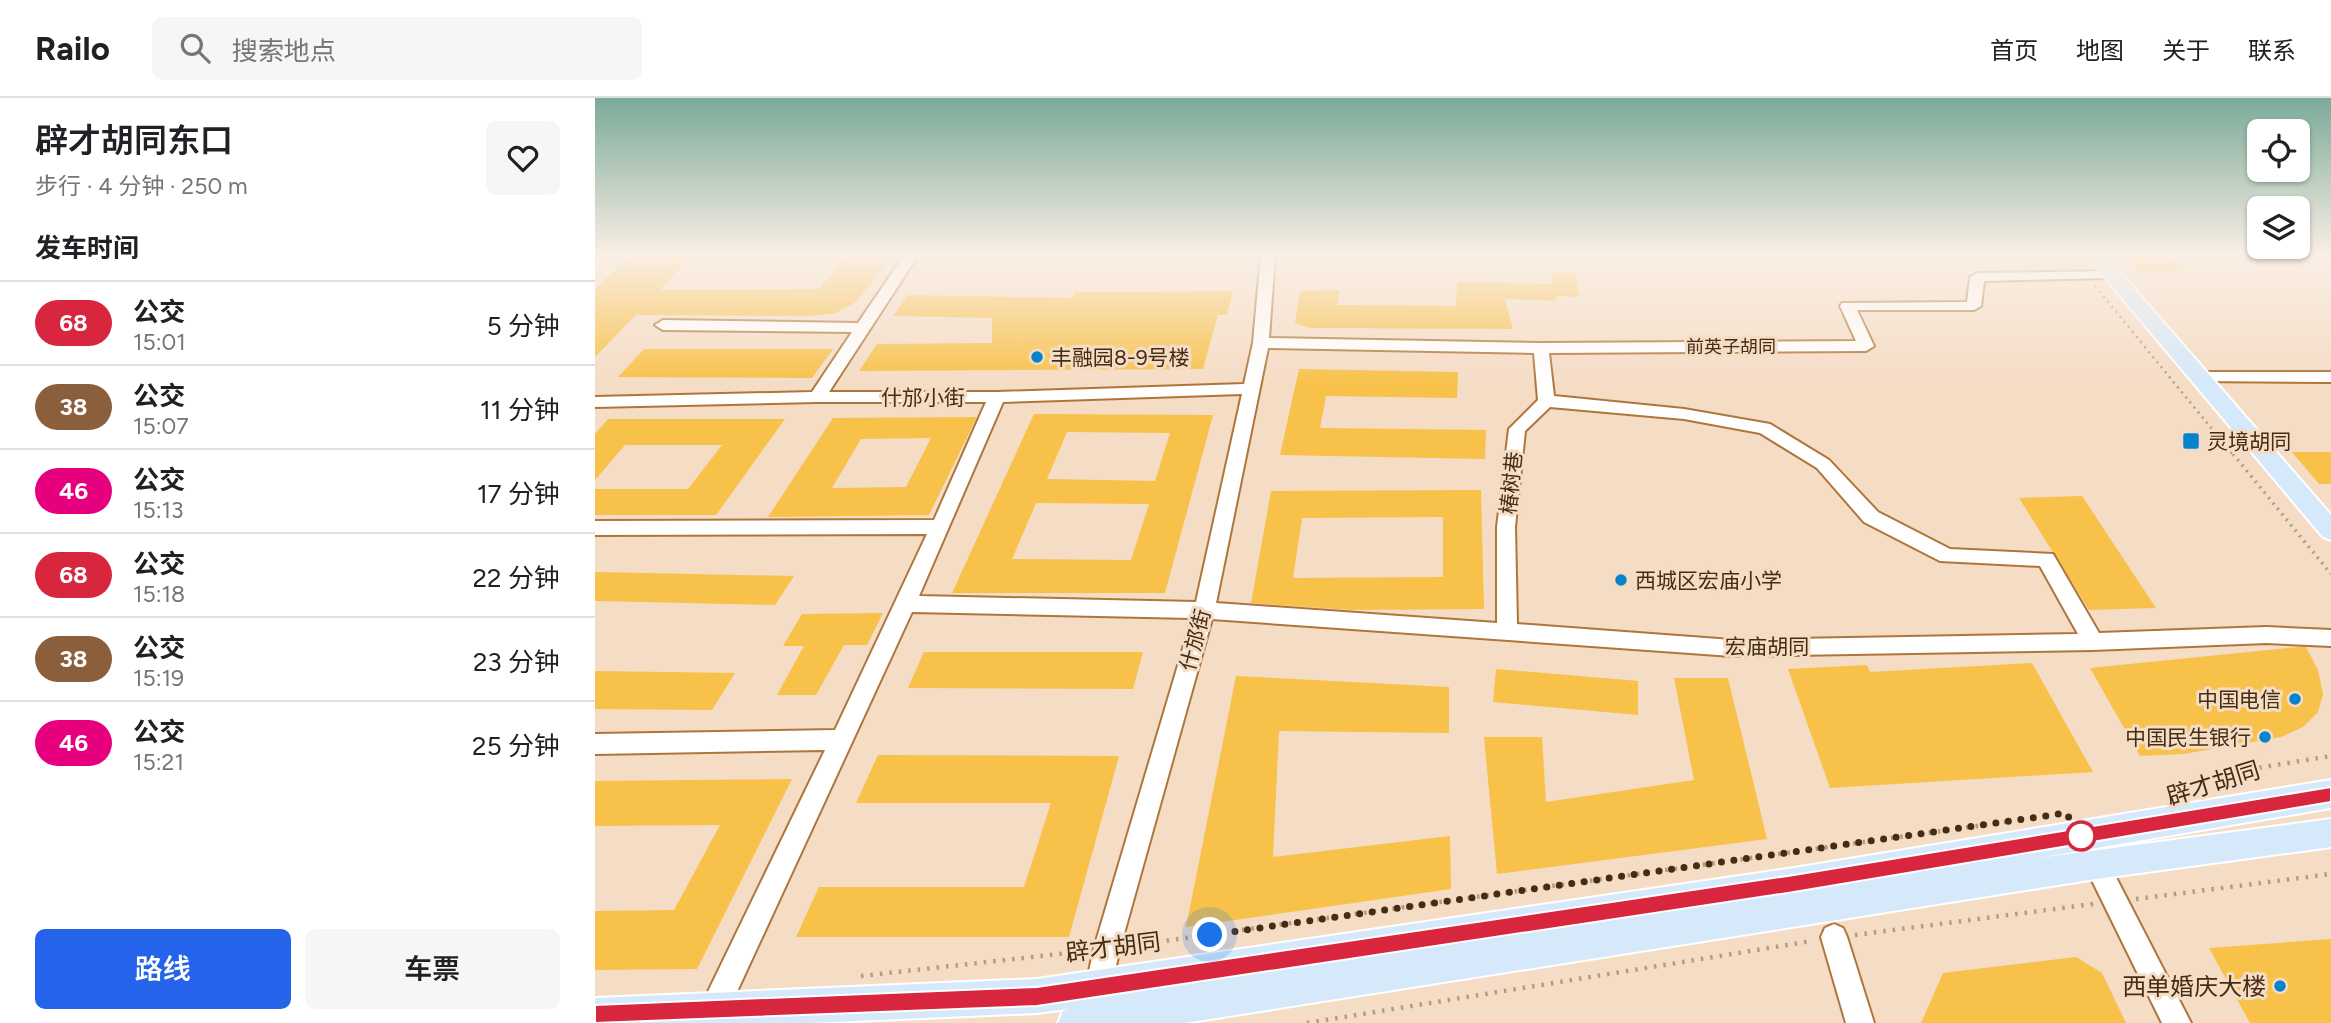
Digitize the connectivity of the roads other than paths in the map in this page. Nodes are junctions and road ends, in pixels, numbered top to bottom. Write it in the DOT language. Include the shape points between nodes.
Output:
graph roads {
  1 [pos="882,297"];
  2 [pos="1265,297"];
  3 [pos="1975,297"];
  4 [pos="2131,297"];
  5 [pos="663,325"];
  6 [pos="861,328"];
  7 [pos="1261,343"];
  8 [pos="1541,348"];
  9 [pos="2200,377"];
  10 [pos="2331,377"];
  11 [pos="1251,389"];
  12 [pos="817,397"];
  13 [pos="997,397"];
  14 [pos="1546,401"];
  15 [pos="595,402"];
  16 [pos="595,527"];
  17 [pos="939,527"];
  18 [pos="2331,531"];
  19 [pos="906,604"];
  20 [pos="1204,610"];
  21 [pos="1507,631"];
  22 [pos="2331,638"];
  23 [pos="2093,642"];
  24 [pos="840,740"];
  25 [pos="595,744"];
  26 [pos="2331,794"];
  27 [pos="2331,833"];
  28 [pos="2096,864"];
  29 [pos="1834,937"];
  30 [pos="1089,1010"];
  31 [pos="713,1012"];
  32 [pos="595,1015"];
  33 [pos="1860,1023"];
  34 [pos="2177,1023"];
  1 -- 6 [label="street"];
  2 -- 7 [label="street, 什邡街"];
  3 -- 8 [label="street, 前英子胡同" via="1974,306 1847,306 1866,346"];
  4 -- 9 [label="main road"];
  5 -- 6 [label="street"];
  6 -- 12 [label="street"];
  7 -- 8 [label="street, 前英子胡同"];
  7 -- 11 [label="street, 什邡街"];
  8 -- 14 [label="street"];
  9 -- 10 [label="street"];
  9 -- 18 [label="main road"];
  11 -- 13 [label="street, 什邡小街"];
  11 -- 20 [label="street, 什邡街"];
  12 -- 13 [label="street, 什邡小街"];
  12 -- 15 [label="street, 什邡小街"];
  13 -- 17 [label="street"];
  14 -- 21 [label="street, 椿树巷" via="1517,429 1506,527"];
  14 -- 23 [label="street" via="1684,414 1764,428 1823,464 1871,517 1947,556 2046,559"];
  16 -- 17 [label="street"];
  17 -- 19 [label="street"];
  19 -- 20 [label="street, 宏庙胡同"];
  19 -- 24 [label="street"];
  20 -- 21 [label="street, 宏庙胡同"];
  20 -- 30 [label="street, 什邡街"];
  21 -- 23 [label="street, 宏庙胡同" via="1732,648"];
  22 -- 23 [label="street, 宏庙胡同" via="2266,635"];
  24 -- 25 [label="street"];
  24 -- 31 [label="street"];
  26 -- 30 [label="main road, 辟才胡同"];
  27 -- 28 [label="main road, 辟才胡同"];
  28 -- 30 [label="main road, 辟才胡同"];
  28 -- 34 [label="street"];
  29 -- 33 [label="street"];
  30 -- 31 [label="main road, 辟才胡同" via="1037,996"];
  31 -- 32 [label="main road, 辟才胡同"];
}
